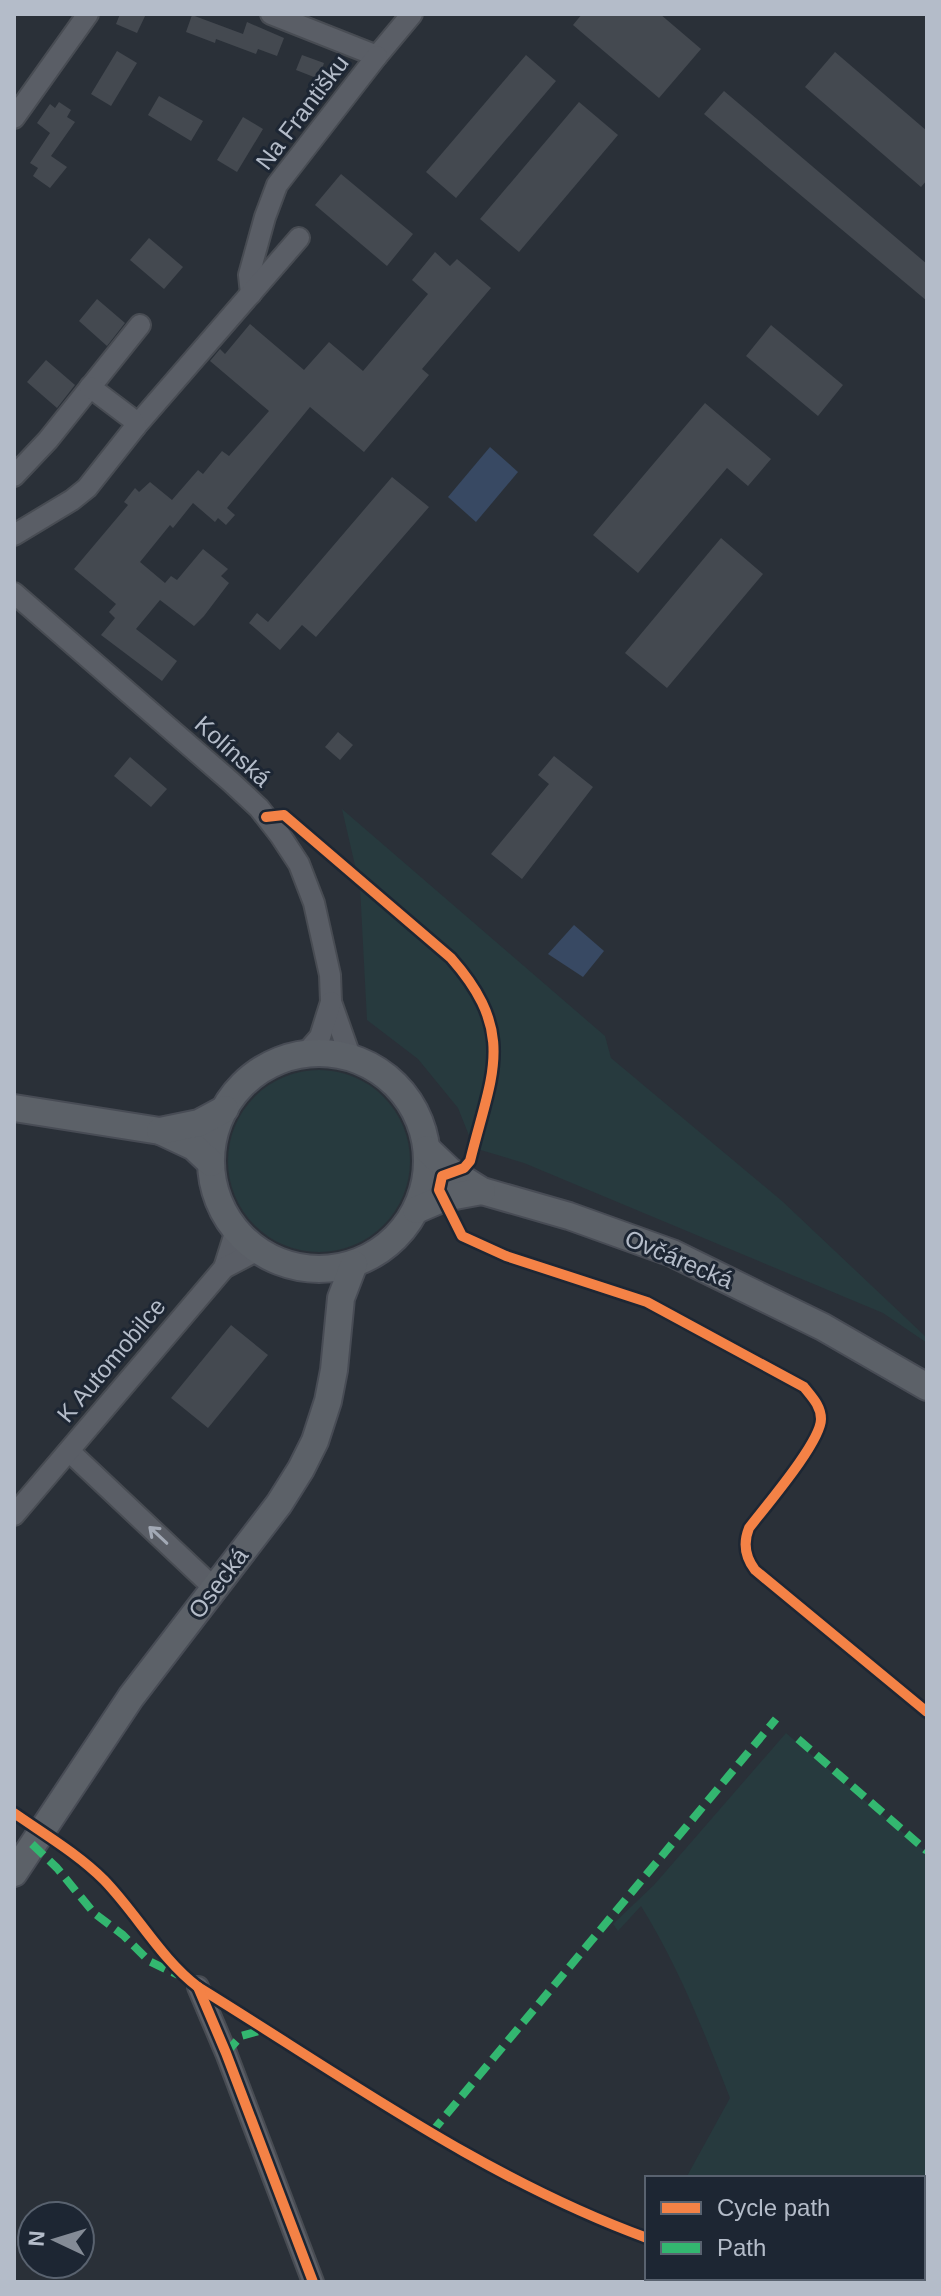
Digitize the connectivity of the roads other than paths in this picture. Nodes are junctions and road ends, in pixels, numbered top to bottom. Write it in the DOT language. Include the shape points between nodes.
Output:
graph roads {
  1 [pos="88,14"];
  2 [pos="271,14"];
  3 [pos="412,14"];
  4 [pos="377,56"];
  5 [pos="14,118"];
  6 [pos="299,238"];
  7 [pos="251,294"];
  8 [pos="140,325"];
  9 [pos="90,387"];
  10 [pos="136,426"];
  11 [pos="14,476"];
  12 [pos="14,535"];
  13 [pos="14,593"];
  14 [pos="331,1002"];
  15 [pos="306,1053"];
  16 [pos="350,1056"];
  17 [pos="14,1108"];
  18 [pos="225,1109"];
  19 [pos="160,1131"];
  20 [pos="427,1149"];
  21 [pos="211,1163"];
  22 [pos="482,1191"];
  23 [pos="416,1210"];
  24 [pos="236,1230"];
  25 [pos="258,1250"];
  26 [pos="354,1264"];
  27 [pos="224,1268"];
  28 [pos="311,1269"];
  29 [pos="339,1319"];
  30 [pos="927,1387"];
  31 [pos="69,1451"];
  32 [pos="14,1515"];
  33 [pos="214,1588"];
  34 [pos="14,1873"];
  35 [pos="198,1987"];
  36 [pos="313,2282"];
  1 -- 5 [label="street"];
  2 -- 4 [label="street, Na Františku"];
  3 -- 4 [label="street, Na Františku"];
  4 -- 7 [label="street, Na Františku" via="277,185 249,275"];
  6 -- 7 [label="street"];
  7 -- 10 [label="street"];
  8 -- 9 [label="street"];
  9 -- 10 [label="street"];
  9 -- 11 [label="street"];
  10 -- 12 [label="street" via="87,488"];
  13 -- 14 [label="street, Kolínská" via="230,781 280,835 299,864 314,903"];
  14 -- 15 [label="street, Kolínská" via="320,1037"];
  14 -- 16 [label="street, Kolínská"];
  15 -- 16 [label="main road"];
  15 -- 18 [label="main road" via="259,1071"];
  16 -- 20 [label="main road" via="373,1066 410,1101"];
  17 -- 19 [label="main road"];
  18 -- 19 [label="main road" via="199,1123"];
  18 -- 21 [label="main road" via="214,1135"];
  19 -- 21 [label="main road" via="194,1147"];
  20 -- 22 [label="main road, Ovčárecká"];
  20 -- 23 [label="main road" via="426,1180"];
  21 -- 24 [label="main road" via="223,1210"];
  22 -- 23 [label="main road"];
  22 -- 30 [label="main road, Ovčárecká" via="672,1253 823,1327"];
  23 -- 26 [label="main road" via="390,1243"];
  24 -- 25 [label="main road"];
  24 -- 27 [label="street"];
  25 -- 27 [label="street, K Automobilce"];
  25 -- 28 [label="main road"];
  26 -- 28 [label="main road"];
  26 -- 29 [label="main road, Osecká"];
  27 -- 31 [label="street, K Automobilce"];
  28 -- 29 [label="main road"];
  29 -- 33 [label="main road, Osecká" via="330,1391 311,1450 285,1495"];
  31 -- 32 [label="street, K Automobilce"];
  33 -- 31 [label="street, one-way"];
  33 -- 34 [label="main road, Osecká" via="131,1697"];
  35 -- 36 [label="street"];
}
